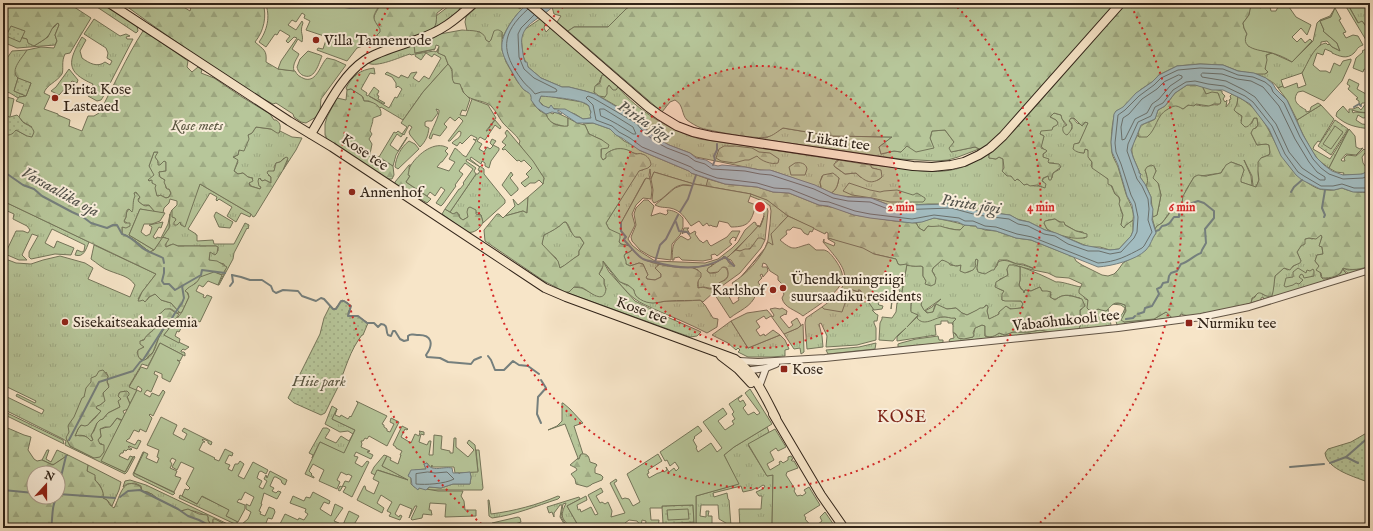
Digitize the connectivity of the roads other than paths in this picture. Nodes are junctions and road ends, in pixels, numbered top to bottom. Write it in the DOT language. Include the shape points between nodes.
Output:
graph roads {
  1 [pos="109,3"];
  2 [pos="474,3"];
  3 [pos="528,3"];
  4 [pos="1122,3"];
  5 [pos="311,134"];
  6 [pos="1370,270"];
  7 [pos="701,346"];
  8 [pos="793,360"];
  9 [pos="739,361"];
  10 [pos="758,362"];
  11 [pos="766,368"];
  12 [pos="745,370"];
  13 [pos="759,388"];
  14 [pos="776,418"];
  15 [pos="844,528"];
  1 -- 5 [label="main road, Kose tee"];
  2 -- 5 [label="main road" via="451,23 438,30 376,54 361,63 344,81"];
  3 -- 4 [label="main road, Lükati tee" via="654,112 688,130 775,146 896,164 936,167 969,160 998,141"];
  5 -- 7 [label="main road, Kose tee" via="545,288"];
  6 -- 8 [label="street, Vabaõhukooli tee" via="1256,305 1207,316 1118,328"];
  7 -- 9 [label="main road, Kose tee"];
  7 -- 12 [label="main road, Kose tee"];
  8 -- 10 [label="street, Vabaõhukooli tee"];
  8 -- 11 [label="street"];
  9 -- 10 [label="street, Vabaõhukooli tee"];
  9 -- 12 [label="main road"];
  10 -- 12 [label="street"];
  11 -- 12 [label="street"];
  11 -- 13 [label="street"];
  12 -- 13 [label="main road"];
  12 -- 14 [label="main road, Kose tee" via="750,382"];
  13 -- 14 [label="main road"];
  14 -- 15 [label="main road, Kose tee"];
}
